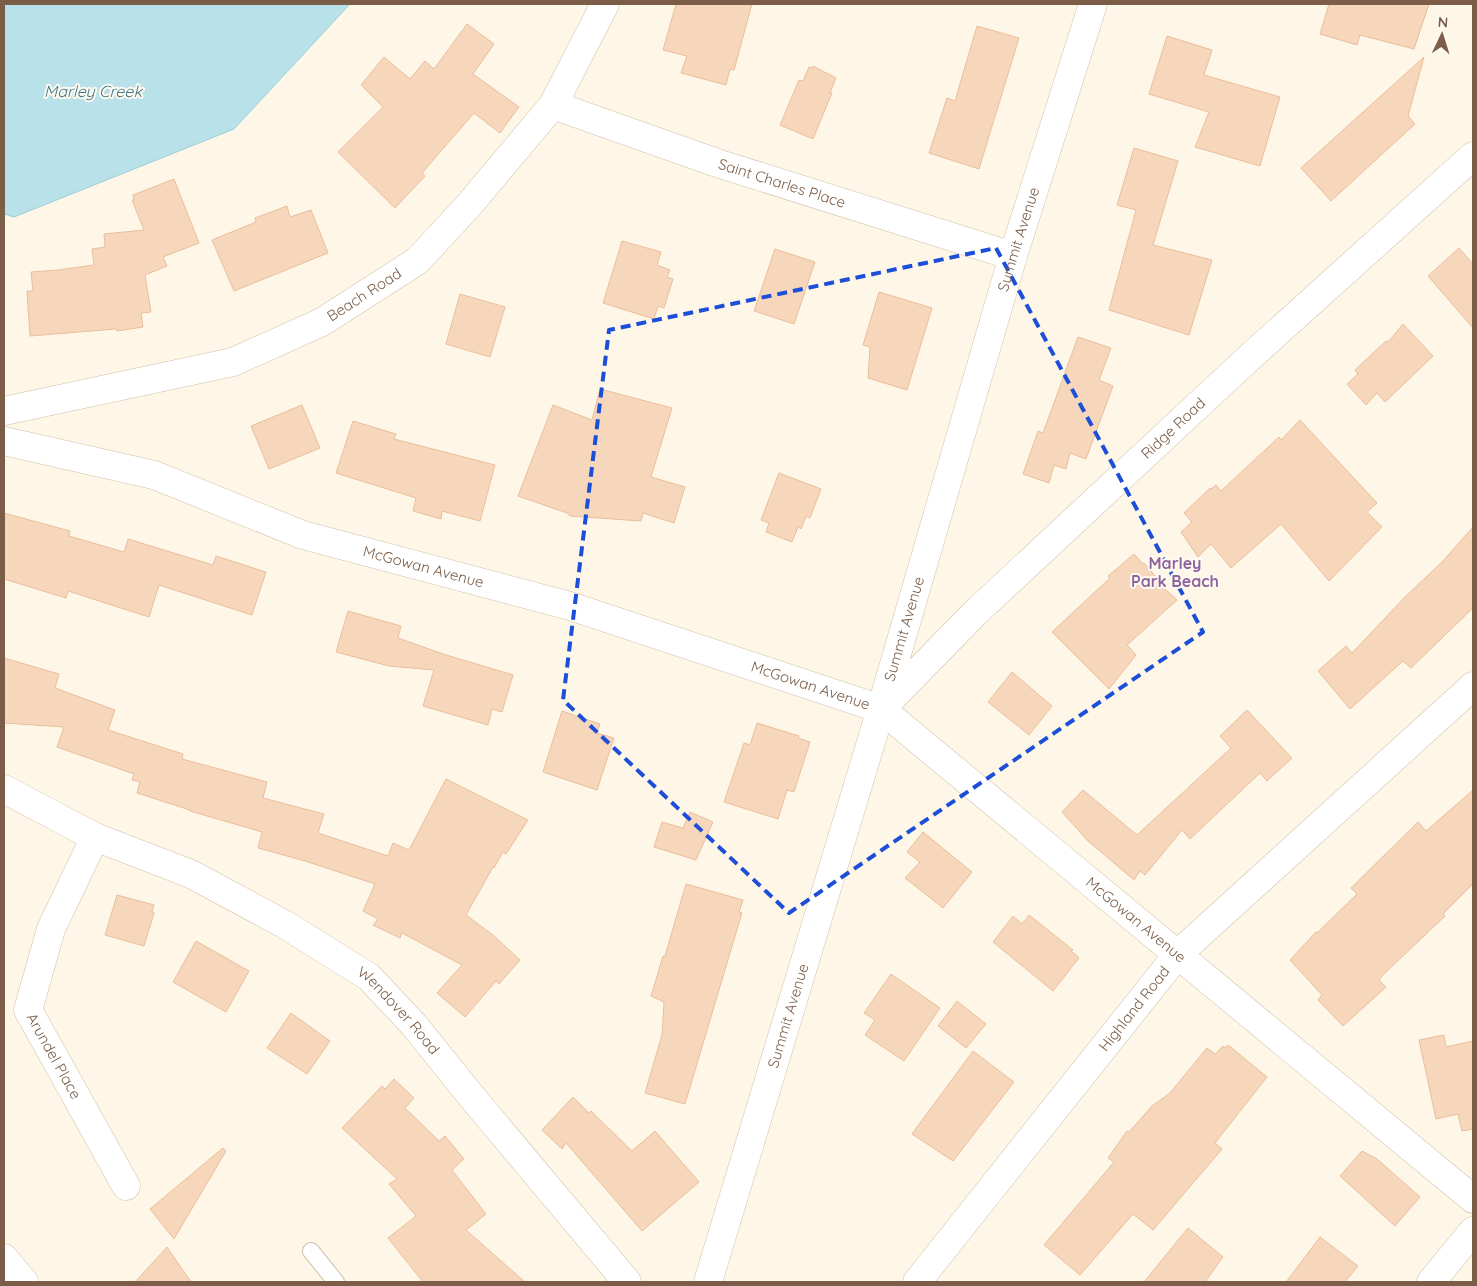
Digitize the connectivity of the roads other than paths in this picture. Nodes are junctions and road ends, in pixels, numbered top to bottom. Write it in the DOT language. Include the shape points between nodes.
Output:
graph roads {
  1 [pos="605,4"];
  2 [pos="1093,4"];
  3 [pos="553,105"];
  4 [pos="1473,156"];
  5 [pos="1013,256"];
  6 [pos="4,411"];
  7 [pos="4,441"];
  8 [pos="1473,686"];
  9 [pos="881,709"];
  10 [pos="4,789"];
  11 [pos="94,837"];
  12 [pos="1178,954"];
  13 [pos="126,1186"];
  14 [pos="1473,1200"];
  15 [pos="1473,1231"];
  16 [pos="311,1251"];
  17 [pos="4,1258"];
  18 [pos="24,1282"];
  19 [pos="336,1282"];
  20 [pos="627,1282"];
  21 [pos="708,1282"];
  22 [pos="917,1282"];
  23 [pos="1431,1282"];
  1 -- 3 [label="street, Beach Road"];
  2 -- 5 [label="street, Summit Avenue"];
  3 -- 5 [label="street, Saint Charles Place" via="720,164"];
  3 -- 6 [label="street, Beach Road" via="417,261 322,322 232,362"];
  4 -- 9 [label="street, Ridge Road" via="975,613"];
  5 -- 9 [label="street, Summit Avenue"];
  7 -- 9 [label="street, McGowan Avenue" via="154,475 303,535 570,606"];
  8 -- 12 [label="street, Highland Road"];
  9 -- 12 [label="street, McGowan Avenue"];
  9 -- 21 [label="street, Summit Avenue"];
  10 -- 11 [label="street, Wendover Road"];
  11 -- 13 [label="street, Arundel Place" via="51,929 28,1010"];
  11 -- 20 [label="street, Wendover Road" via="191,874 284,924 369,977 414,1025"];
  12 -- 14 [label="street, McGowan Avenue"];
  12 -- 22 [label="street, Highland Road"];
  15 -- 23 [label="street"];
  16 -- 19 [label="lane"];
  17 -- 18 [label="street"];
}
